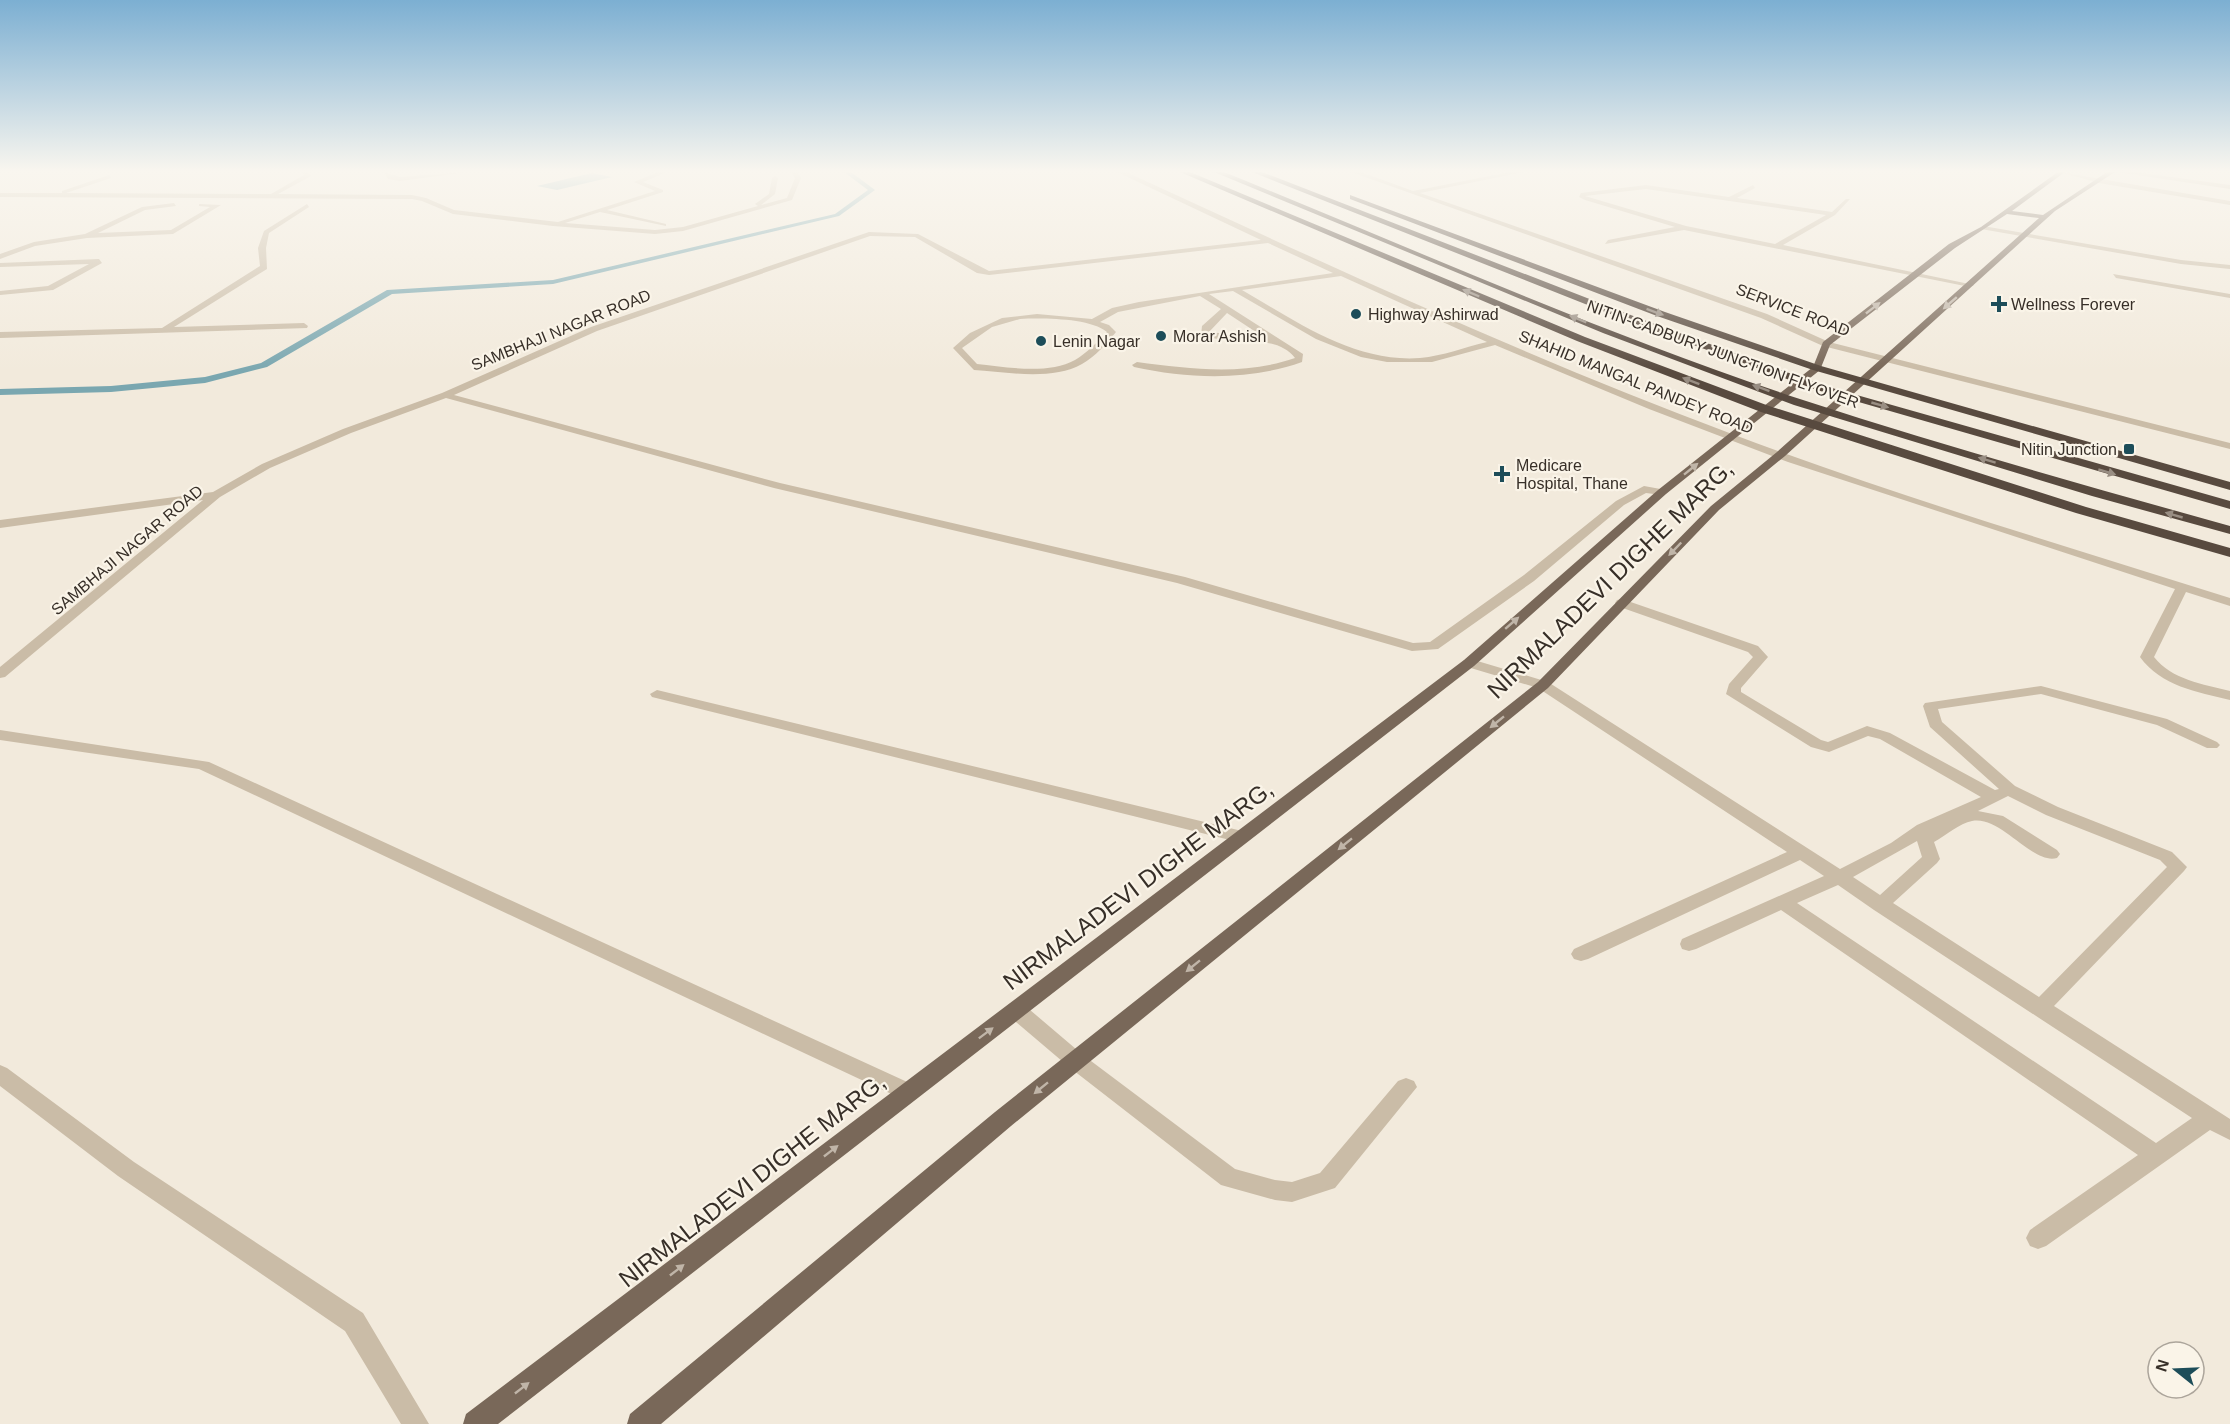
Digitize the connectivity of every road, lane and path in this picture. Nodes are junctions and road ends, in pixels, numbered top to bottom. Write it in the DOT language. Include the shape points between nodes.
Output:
graph roads {
  1 [pos="71,238"];
  2 [pos="264,238"];
  3 [pos="856,238"];
  4 [pos="922,238"];
  5 [pos="1264,238"];
  6 [pos="1342,238"];
  7 [pos="1381,238"];
  8 [pos="1425,238"];
  9 [pos="1462,238"];
  10 [pos="1540,238"];
  11 [pos="1628,238"];
  12 [pos="1738,238"];
  13 [pos="1790,238"];
  14 [pos="1965,238"];
  15 [pos="2020,238"];
  16 [pos="2044,238"];
  17 [pos="1269,241"];
  18 [pos="1608,242"];
  19 [pos="1777,246"];
  20 [pos="2181,262"];
  21 [pos="1,263"];
  22 [pos="2230,267"];
  23 [pos="1341,274"];
  24 [pos="1916,274"];
  25 [pos="2230,274"];
  26 [pos="2116,276"];
  27 [pos="1970,285"];
  28 [pos="1235,289"];
  29 [pos="0,293"];
  30 [pos="1201,293"];
  31 [pos="2230,296"];
  32 [pos="1225,310"];
  33 [pos="1093,322"];
  34 [pos="304,326"];
  35 [pos="163,330"];
  36 [pos="0,335"];
  37 [pos="1720,335"];
  38 [pos="1276,341"];
  39 [pos="1496,342"];
  40 [pos="1826,344"];
  41 [pos="1624,356"];
  42 [pos="1886,359"];
  43 [pos="1137,365"];
  44 [pos="1817,368"];
  45 [pos="1860,382"];
  46 [pos="445,395"];
  47 [pos="1765,410"];
  48 [pos="1811,425"];
  49 [pos="1731,437"];
  50 [pos="2230,446"];
  51 [pos="1781,454"];
  52 [pos="2230,486"];
  53 [pos="1662,492"];
  54 [pos="216,495"];
  55 [pos="2230,505"];
  56 [pos="0,524"];
  57 [pos="2230,530"];
  58 [pos="2230,553"];
  59 [pos="2182,587"];
  60 [pos="2230,602"];
  61 [pos="1622,603"];
  62 [pos="1469,663"];
  63 [pos="0,674"];
  64 [pos="1543,685"];
  65 [pos="657,694"];
  66 [pos="2230,696"];
  67 [pos="0,735"];
  68 [pos="2212,745"];
  69 [pos="2001,794"];
  70 [pos="1967,813"];
  71 [pos="1242,837"];
  72 [pos="1800,853"];
  73 [pos="2050,854"];
  74 [pos="1837,878"];
  75 [pos="1782,902"];
  76 [pos="1880,905"];
  77 [pos="1689,944"];
  78 [pos="1581,954"];
  79 [pos="2040,1008"];
  80 [pos="1016,1010"];
  81 [pos="1076,1060"];
  82 [pos="0,1074"];
  83 [pos="1406,1087"];
  84 [pos="908,1092"];
  85 [pos="2210,1118"];
  86 [pos="2230,1131"];
  87 [pos="2155,1155"];
  88 [pos="2038,1238"];
  89 [pos="416,1424"];
  90 [pos="476,1424"];
  91 [pos="640,1424"];
  1 -- 21 [label="street" via="34,244"];
  2 -- 35 [label="street" via="264,267"];
  3 -- 46 [label="street, SAMBHAJI NAGAR ROAD" via="594,329"];
  4 -- 17 [label="street, SAMBHAJI NAGAR ROAD" via="980,272 989,273"];
  5 -- 17 [label="street, SHAHID MANGAL PANDEY ROAD"];
  41 -- 6 [label="highway, one-way"];
  57 -- 7 [label="highway, NITIN-CADBURY JUNCTION FLYOVER, one-way" via="1798,402"];
  8 -- 55 [label="highway, NITIN-CADBURY JUNCTION FLYOVER, one-way" via="1821,388"];
  9 -- 37 [label="highway, one-way"];
  10 -- 40 [label="street, SERVICE ROAD" via="1764,316"];
  11 -- 18 [label="street"];
  12 -- 19 [label="street"];
  13 -- 19 [label="street"];
  14 -- 24 [label="main road"];
  15 -- 27 [label="main road, NIRMALADEVI DIGHE MARG,"];
  16 -- 20 [label="street"];
  17 -- 23 [label="street, SHAHID MANGAL PANDEY ROAD"];
  19 -- 24 [label="street"];
  20 -- 22 [label="street"];
  20 -- 25 [label="street"];
  21 -- 29 [label="street" via="99,261 50,288"];
  23 -- 28 [label="street"];
  23 -- 39 [label="street, SHAHID MANGAL PANDEY ROAD"];
  24 -- 27 [label="street"];
  40 -- 24 [label="main road, one-way"];
  26 -- 31 [label="street"];
  27 -- 42 [label="main road, NIRMALADEVI DIGHE MARG,, one-way"];
  28 -- 30 [label="street"];
  28 -- 39 [label="street" via="1322,339 1398,361 1414,362"];
  30 -- 32 [label="street"];
  30 -- 33 [label="street" via="1115,310"];
  32 -- 38 [label="street"];
  32 -- 38 [label="street" via="1204,333"];
  33 -- 33 [label="street" via="1112,332 1076,364 1056,368 974,367 957,348 997,320 1026,314"];
  34 -- 35 [label="street"];
  35 -- 36 [label="street"];
  37 -- 41 [label="highway" via="1718,344 1699,358"];
  37 -- 44 [label="highway"];
  38 -- 43 [label="street" via="1300,356 1299,360 1278,369 1236,374"];
  39 -- 49 [label="street, SHAHID MANGAL PANDEY ROAD"];
  40 -- 42 [label="street, SERVICE ROAD"];
  40 -- 44 [label="main road"];
  47 -- 41 [label="highway, one-way"];
  42 -- 45 [label="main road, NIRMALADEVI DIGHE MARG,"];
  42 -- 50 [label="street, SERVICE ROAD"];
  44 -- 45 [label="highway"];
  44 -- 47 [label="main road, NIRMALADEVI DIGHE MARG,"];
  45 -- 48 [label="main road, NIRMALADEVI DIGHE MARG,"];
  45 -- 52 [label="highway"];
  46 -- 53 [label="street" via="778,486 1180,580 1412,647 1433,646 1529,578 1620,503 1644,489"];
  46 -- 54 [label="street, SAMBHAJI NAGAR ROAD" via="347,430 266,466"];
  47 -- 48 [label="highway"];
  47 -- 49 [label="main road, NIRMALADEVI DIGHE MARG,"];
  48 -- 51 [label="main road, NIRMALADEVI DIGHE MARG,"];
  48 -- 58 [label="highway"];
  49 -- 51 [label="street, SHAHID MANGAL PANDEY ROAD"];
  53 -- 49 [label="main road, NIRMALADEVI DIGHE MARG,, one-way"];
  51 -- 59 [label="street" via="1924,505"];
  51 -- 61 [label="main road, NIRMALADEVI DIGHE MARG,, one-way" via="1715,508"];
  62 -- 53 [label="main road, NIRMALADEVI DIGHE MARG,, one-way"];
  54 -- 56 [label="street"];
  54 -- 63 [label="street, SAMBHAJI NAGAR ROAD"];
  59 -- 60 [label="street"];
  59 -- 66 [label="street" via="2148,657 2153,666 2170,677"];
  61 -- 64 [label="main road, NIRMALADEVI DIGHE MARG,"];
  61 -- 69 [label="street" via="1753,649 1761,657 1734,687 1733,694 1816,744 1829,747 1867,731 1885,736"];
  62 -- 64 [label="street"];
  62 -- 71 [label="main road, NIRMALADEVI DIGHE MARG,"];
  64 -- 72 [label="street"];
  64 -- 81 [label="main road, NIRMALADEVI DIGHE MARG,, one-way"];
  65 -- 71 [label="street"];
  67 -- 84 [label="street" via="203,765"];
  68 -- 69 [label="street" via="2162,723 2041,690 1930,706 1935,724"];
  69 -- 70 [label="street"];
  69 -- 79 [label="street" via="2166,856 2178,867"];
  70 -- 73 [label="street" via="1997,820"];
  70 -- 74 [label="street" via="1923,829"];
  70 -- 76 [label="street" via="1925,840 1931,859"];
  71 -- 80 [label="main road, NIRMALADEVI DIGHE MARG,"];
  72 -- 74 [label="street"];
  72 -- 78 [label="street"];
  74 -- 75 [label="street"];
  74 -- 76 [label="street"];
  75 -- 77 [label="street"];
  75 -- 87 [label="street"];
  76 -- 79 [label="street"];
  79 -- 85 [label="street"];
  80 -- 81 [label="street"];
  84 -- 80 [label="main road, NIRMALADEVI DIGHE MARG,, one-way"];
  81 -- 83 [label="street" via="1229,1178 1292,1192 1327,1181"];
  81 -- 91 [label="main road, NIRMALADEVI DIGHE MARG,, one-way"];
  82 -- 89 [label="street" via="126,1169 354,1322"];
  90 -- 84 [label="main road, NIRMALADEVI DIGHE MARG,, one-way"];
  85 -- 86 [label="street"];
  85 -- 87 [label="street"];
  87 -- 88 [label="street"];
}
